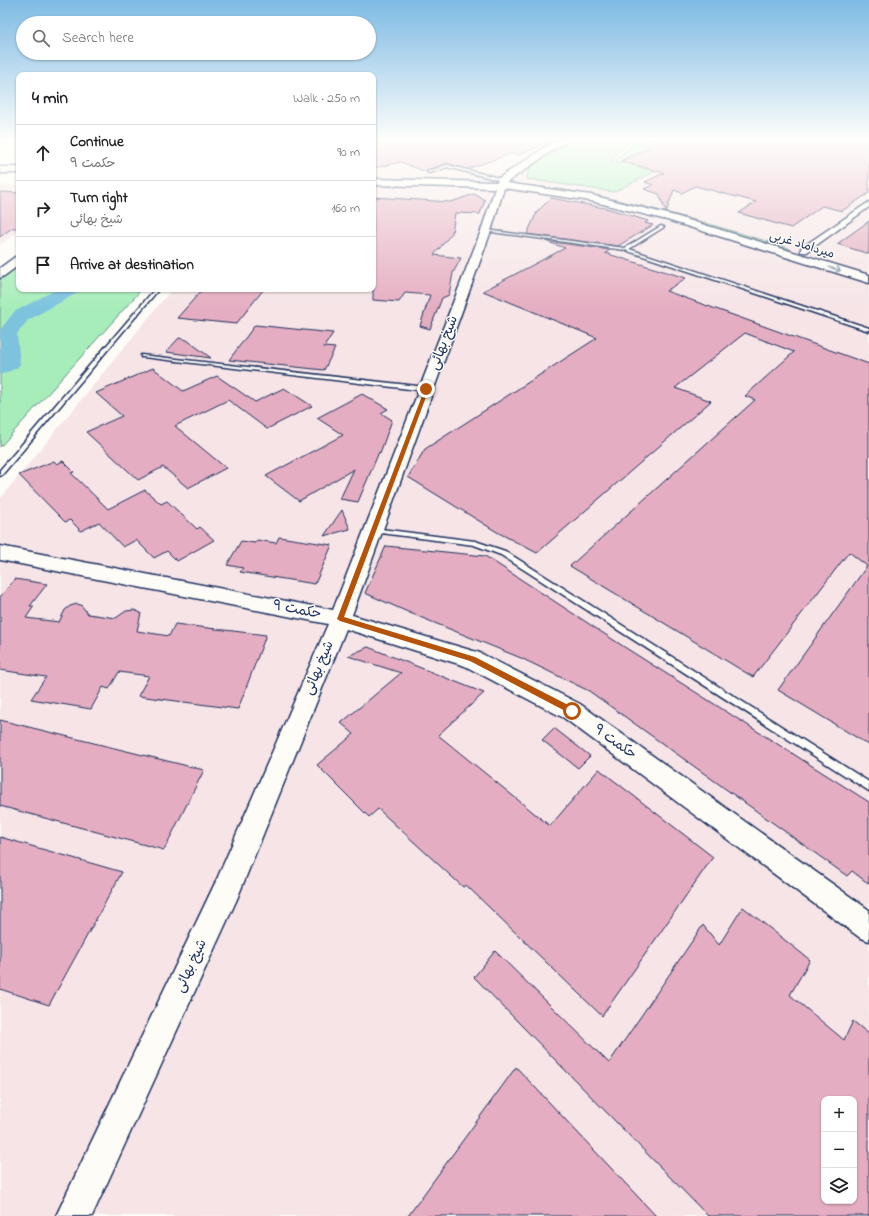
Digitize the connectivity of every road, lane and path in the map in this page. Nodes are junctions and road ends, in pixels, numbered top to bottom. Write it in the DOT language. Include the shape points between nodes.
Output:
graph roads {
  1 [pos="497,196"];
  2 [pos="575,196"];
  3 [pos="611,196"];
  4 [pos="869,204"];
  5 [pos="662,227"];
  6 [pos="486,231"];
  7 [pos="626,249"];
  8 [pos="804,250"];
  9 [pos="16,254"];
  10 [pos="16,255"];
  11 [pos="0,261"];
  12 [pos="869,270"];
  13 [pos="0,274"];
  14 [pos="869,279"];
  15 [pos="154,292"];
  16 [pos="869,330"];
  17 [pos="143,356"];
  18 [pos="426,389"];
  19 [pos="0,474"];
  20 [pos="373,530"];
  21 [pos="0,553"];
  22 [pos="340,619"];
  23 [pos="869,787"];
  24 [pos="869,927"];
  25 [pos="74,1216"];
  1 -- 6 [label="street, شیخ بهائی"];
  2 -- 14 [label="street, میرداماد غربی, one-way" via="628,206"];
  3 -- 8 [label="street, میرداماد غربی"];
  4 -- 8 [label="street"];
  5 -- 7 [label="lane"];
  6 -- 7 [label="lane"];
  6 -- 18 [label="street, شیخ بهائی"];
  7 -- 16 [label="lane"];
  8 -- 12 [label="street, میرداماد غربی"];
  9 -- 11 [label="street"];
  10 -- 13 [label="street"];
  15 -- 19 [label="lane"];
  17 -- 18 [label="lane"];
  18 -- 20 [label="street, شیخ بهائی"];
  20 -- 22 [label="street, شیخ بهائی"];
  20 -- 23 [label="lane" via="476,543 503,553"];
  21 -- 22 [label="street, حکمت ۹"];
  22 -- 24 [label="street, حکمت ۹" via="472,659 572,711"];
  22 -- 25 [label="street, شیخ بهائی" via="227,889"];
}
